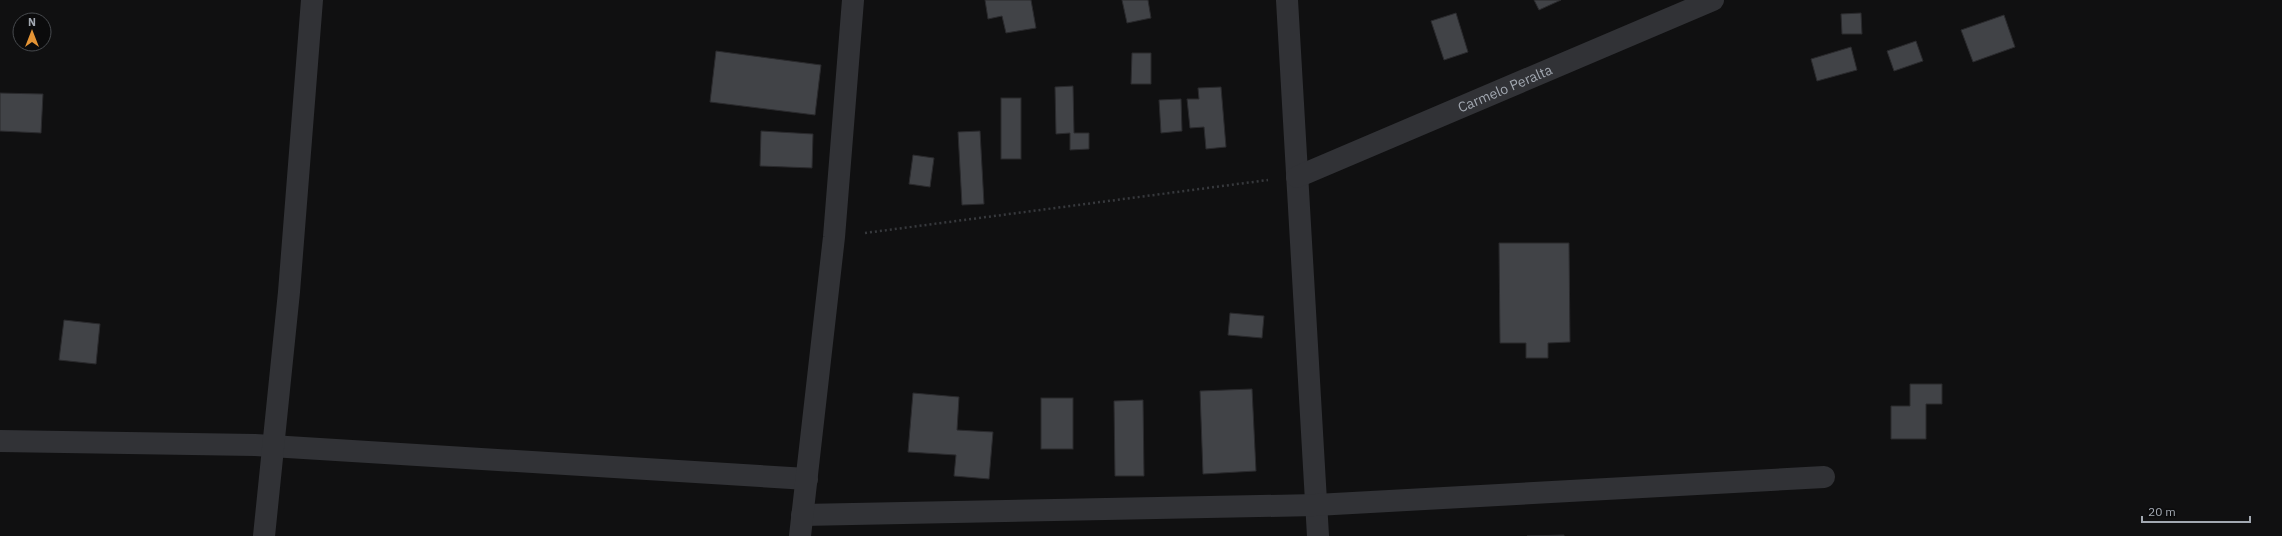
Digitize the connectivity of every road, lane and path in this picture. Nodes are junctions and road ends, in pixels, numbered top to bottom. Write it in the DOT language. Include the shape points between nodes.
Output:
graph roads {
  1 [pos="312,0"];
  2 [pos="852,0"];
  3 [pos="1287,0"];
  4 [pos="1713,0"];
  5 [pos="1684,6"];
  6 [pos="1297,177"];
  7 [pos="834,237"];
  8 [pos="0,441"];
  9 [pos="274,446"];
  10 [pos="1824,477"];
  11 [pos="807,478"];
  12 [pos="1316,505"];
  13 [pos="801,526"];
  14 [pos="264,536"];
  15 [pos="1318,536"];
  1 -- 9 [label="street"];
  2 -- 7 [label="street"];
  3 -- 6 [label="street"];
  4 -- 5 [label="street, Carmelo Peralta"];
  5 -- 6 [label="street, Carmelo Peralta"];
  6 -- 7 [label="path"];
  6 -- 12 [label="street"];
  7 -- 11 [label="street"];
  8 -- 9 [label="street"];
  9 -- 11 [label="street"];
  9 -- 14 [label="street"];
  10 -- 12 [label="street"];
  11 -- 13 [label="street"];
  12 -- 13 [label="street"];
  12 -- 15 [label="street"];
}
